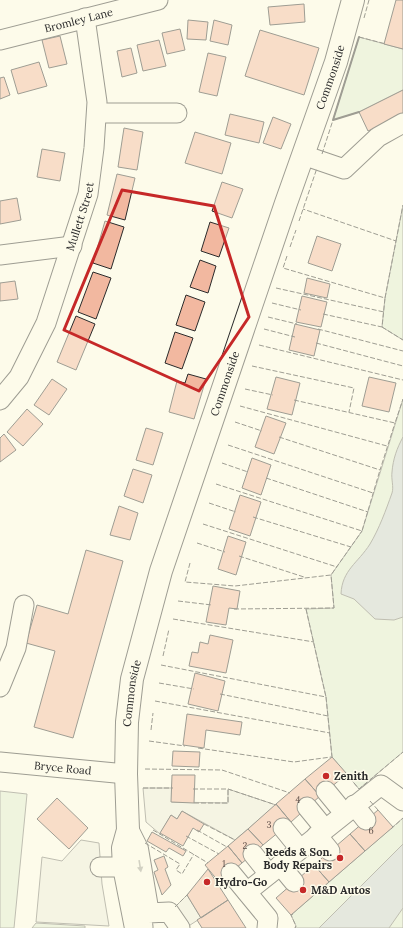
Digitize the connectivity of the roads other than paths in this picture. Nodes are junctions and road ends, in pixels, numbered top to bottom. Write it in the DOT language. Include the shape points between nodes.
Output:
graph roads {
  1 [pos="158,0"];
  2 [pos="353,0"];
  3 [pos="85,18"];
  4 [pos="0,40"];
  5 [pos="96,113"];
  6 [pos="177,113"];
  7 [pos="403,123"];
  8 [pos="303,155"];
  9 [pos="72,246"];
  10 [pos="0,255"];
  11 [pos="0,400"];
  12 [pos="24,605"];
  13 [pos="0,687"];
  14 [pos="0,762"];
  15 [pos="126,774"];
  16 [pos="326,791"];
  17 [pos="403,801"];
  18 [pos="307,807"];
  19 [pos="349,809"];
  20 [pos="366,820"];
  21 [pos="283,828"];
  22 [pos="128,830"];
  23 [pos="321,832"];
  24 [pos="300,849"];
  25 [pos="330,851"];
  26 [pos="253,854"];
  27 [pos="100,867"];
  28 [pos="124,867"];
  29 [pos="274,869"];
  30 [pos="231,872"];
  31 [pos="294,882"];
  32 [pos="247,892"];
  33 [pos="144,924"];
  34 [pos="180,928"];
  35 [pos="267,928"];
  1 -- 3 [label="street, Bromley Lane"];
  2 -- 8 [label="main road, Commonside" via="336,62"];
  3 -- 4 [label="street, Bromley Lane"];
  3 -- 5 [label="street, Mullett Street" via="97,102"];
  5 -- 6 [label="street"];
  5 -- 9 [label="street, Mullett Street" via="88,194"];
  7 -- 8 [label="street" via="378,137 344,169"];
  8 -- 15 [label="main road, Commonside" via="189,488 145,629 132,679 127,722"];
  9 -- 10 [label="street"];
  9 -- 11 [label="street, Mullett Street" via="46,323 19,377"];
  12 -- 13 [label="street" via="16,648"];
  14 -- 15 [label="street, Bryce Road"];
  15 -- 22 [label="main road, Commonside"];
  16 -- 19 [label="street"];
  17 -- 19 [label="street" via="381,785"];
  18 -- 23 [label="street"];
  19 -- 20 [label="street"];
  19 -- 23 [label="street"];
  21 -- 24 [label="street"];
  22 -- 28 [label="main road" via="124,848"];
  22 -- 33 [label="main road, one-way" via="137,850"];
  23 -- 24 [label="street"];
  23 -- 25 [label="street"];
  24 -- 29 [label="street"];
  26 -- 29 [label="street"];
  27 -- 28 [label="street"];
  28 -- 33 [label="main road"];
  29 -- 31 [label="street"];
  29 -- 32 [label="street"];
  30 -- 32 [label="street"];
  32 -- 35 [label="street" via="268,918"];
  33 -- 34 [label="street" via="169,912"];
}
